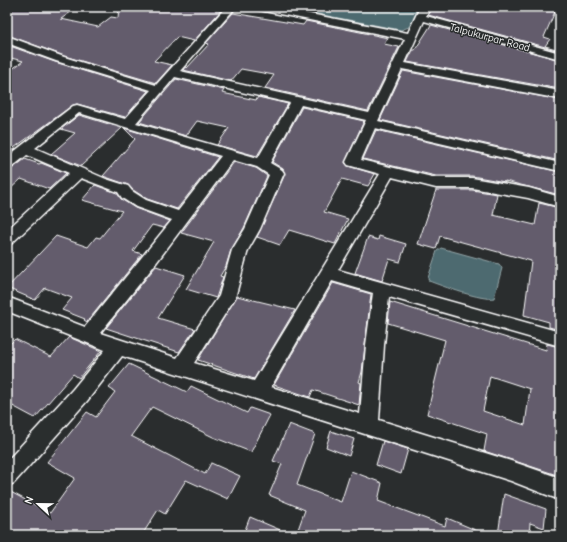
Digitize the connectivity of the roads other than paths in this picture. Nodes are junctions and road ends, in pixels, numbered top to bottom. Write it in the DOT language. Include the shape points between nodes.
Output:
graph roads {
  1 [pos="231,7"];
  2 [pos="260,7"];
  3 [pos="425,7"];
  4 [pos="420,17"];
  5 [pos="411,37"];
  6 [pos="10,44"];
  7 [pos="560,56"];
  8 [pos="398,65"];
  9 [pos="172,74"];
  10 [pos="159,89"];
  11 [pos="560,95"];
  12 [pos="297,101"];
  13 [pos="373,120"];
  14 [pos="128,124"];
  15 [pos="26,149"];
  16 [pos="230,154"];
  17 [pos="7,164"];
  18 [pos="262,164"];
  19 [pos="560,167"];
  20 [pos="79,172"];
  21 [pos="388,172"];
  22 [pos="560,202"];
  23 [pos="181,218"];
  24 [pos="7,239"];
  25 [pos="327,273"];
  26 [pos="382,289"];
  27 [pos="7,304"];
  28 [pos="88,336"];
  29 [pos="560,339"];
  30 [pos="118,347"];
  31 [pos="181,367"];
  32 [pos="258,392"];
  33 [pos="370,426"];
  34 [pos="7,476"];
  35 [pos="560,489"];
  1 -- 9 [label="street"];
  2 -- 5 [label="street"];
  3 -- 4 [label="street"];
  4 -- 5 [label="street"];
  4 -- 7 [label="street, Talpukurpar Road"];
  5 -- 8 [label="street"];
  6 -- 10 [label="street"];
  8 -- 11 [label="street"];
  8 -- 13 [label="street"];
  9 -- 10 [label="street"];
  9 -- 12 [label="street"];
  10 -- 14 [label="street"];
  12 -- 13 [label="street"];
  12 -- 18 [label="street"];
  13 -- 19 [label="street"];
  13 -- 21 [label="street" via="353,162"];
  14 -- 15 [label="street" via="77,109"];
  14 -- 16 [label="street"];
  15 -- 17 [label="street"];
  15 -- 20 [label="street"];
  16 -- 18 [label="street"];
  16 -- 23 [label="street"];
  18 -- 31 [label="street" via="277,173 274,181 240,250 227,298"];
  20 -- 23 [label="street" via="122,189 134,201"];
  20 -- 24 [label="street"];
  21 -- 22 [label="street" via="436,183 472,183 529,193"];
  21 -- 25 [label="street"];
  23 -- 28 [label="street"];
  25 -- 26 [label="street"];
  25 -- 32 [label="street"];
  26 -- 29 [label="street"];
  26 -- 33 [label="street" via="375,345"];
  27 -- 28 [label="street"];
  28 -- 30 [label="street"];
  30 -- 31 [label="street"];
  30 -- 34 [label="street" via="80,395"];
  31 -- 32 [label="street"];
  32 -- 33 [label="street"];
  33 -- 35 [label="street"];
}
